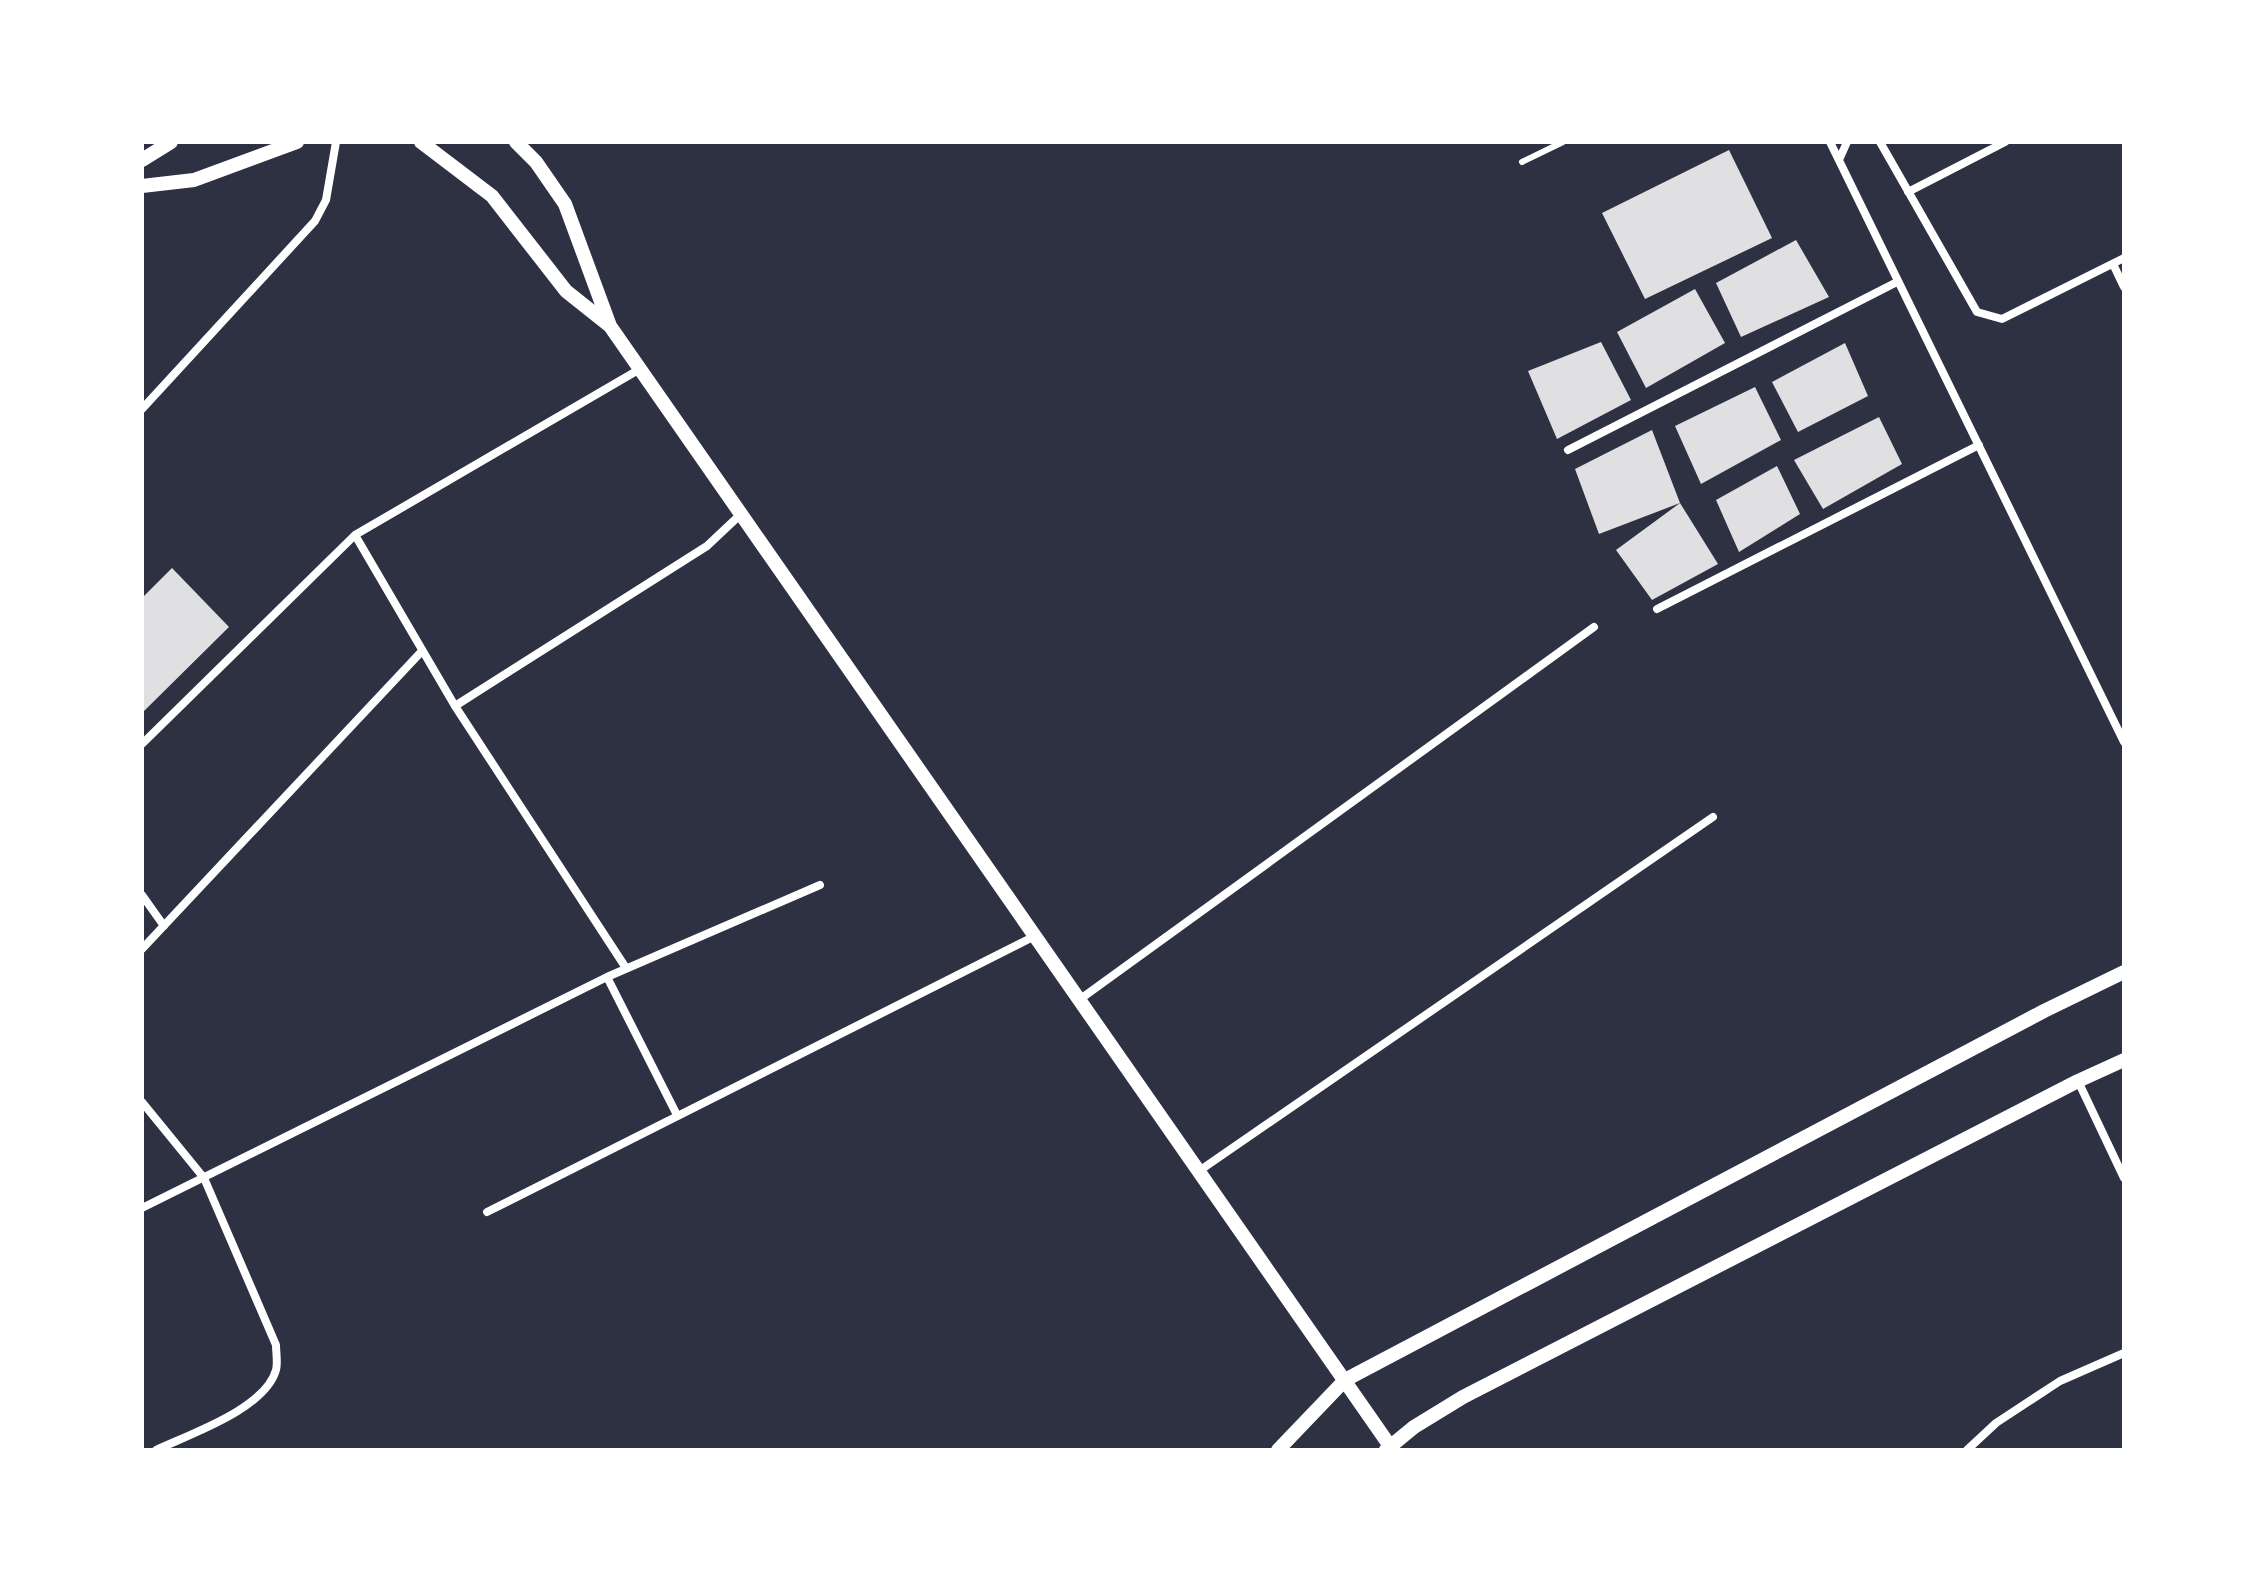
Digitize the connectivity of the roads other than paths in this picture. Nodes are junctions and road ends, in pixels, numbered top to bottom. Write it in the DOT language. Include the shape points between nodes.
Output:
graph roads {
  1 [pos="171,142"];
  2 [pos="297,142"];
  3 [pos="336,142"];
  4 [pos="421,142"];
  5 [pos="516,142"];
  6 [pos="1563,142"];
  7 [pos="1830,142"];
  8 [pos="1847,142"];
  9 [pos="1880,142"];
  10 [pos="2005,142"];
  11 [pos="142,160"];
  12 [pos="1839,160"];
  13 [pos="1522,162"];
  14 [pos="142,186"];
  15 [pos="1908,192"];
  16 [pos="2124,258"];
  17 [pos="2113,264"];
  18 [pos="1897,282"];
  19 [pos="2124,287"];
  20 [pos="610,326"];
  21 [pos="640,369"];
  22 [pos="142,409"];
  23 [pos="1979,445"];
  24 [pos="1568,450"];
  25 [pos="741,514"];
  26 [pos="355,535"];
  27 [pos="1657,609"];
  28 [pos="1594,627"];
  29 [pos="422,651"];
  30 [pos="455,706"];
  31 [pos="2124,742"];
  32 [pos="142,744"];
  33 [pos="1713,817"];
  34 [pos="820,885"];
  35 [pos="142,895"];
  36 [pos="164,926"];
  37 [pos="1035,936"];
  38 [pos="142,949"];
  39 [pos="626,968"];
  40 [pos="2124,972"];
  41 [pos="607,977"];
  42 [pos="1079,1000"];
  43 [pos="2124,1060"];
  44 [pos="2078,1081"];
  45 [pos="142,1102"];
  46 [pos="677,1115"];
  47 [pos="1199,1171"];
  48 [pos="204,1178"];
  49 [pos="2124,1178"];
  50 [pos="142,1208"];
  51 [pos="487,1212"];
  52 [pos="2124,1353"];
  53 [pos="1345,1380"];
  54 [pos="1388,1448"];
  55 [pos="156,1450"];
  56 [pos="1278,1450"];
  57 [pos="1967,1450"];
  1 -- 11 [label="street"];
  2 -- 14 [label="street" via="194,180"];
  3 -- 22 [label="street" via="326,200 315,221"];
  4 -- 20 [label="street" via="492,196 566,291"];
  5 -- 20 [label="street" via="565,204"];
  6 -- 13 [label="lane"];
  7 -- 12 [label="street"];
  8 -- 12 [label="street"];
  9 -- 15 [label="street"];
  10 -- 15 [label="street"];
  12 -- 18 [label="street"];
  15 -- 17 [label="street" via="1977,312 2002,319"];
  16 -- 17 [label="street"];
  17 -- 19 [label="street"];
  18 -- 23 [label="street"];
  18 -- 24 [label="street"];
  20 -- 21 [label="street"];
  21 -- 25 [label="street"];
  21 -- 26 [label="street"];
  23 -- 27 [label="street"];
  23 -- 31 [label="street"];
  25 -- 30 [label="street" via="707,546"];
  25 -- 37 [label="street"];
  26 -- 29 [label="street"];
  26 -- 32 [label="street"];
  28 -- 42 [label="street"];
  29 -- 30 [label="street"];
  29 -- 36 [label="street"];
  30 -- 39 [label="street"];
  33 -- 47 [label="street"];
  34 -- 39 [label="street"];
  35 -- 36 [label="street"];
  36 -- 38 [label="street"];
  37 -- 42 [label="street"];
  37 -- 46 [label="street"];
  39 -- 41 [label="street"];
  40 -- 53 [label="street"];
  41 -- 46 [label="street"];
  41 -- 48 [label="street"];
  42 -- 47 [label="street"];
  43 -- 44 [label="street"];
  44 -- 49 [label="street"];
  44 -- 54 [label="street" via="1463,1397"];
  45 -- 48 [label="street"];
  46 -- 51 [label="street"];
  47 -- 53 [label="street"];
  48 -- 50 [label="street"];
  48 -- 55 [label="street" via="276,1345 276,1370 250,1405"];
  52 -- 57 [label="street" via="2060,1381 1996,1423"];
  53 -- 54 [label="street"];
  53 -- 56 [label="street"];
}
